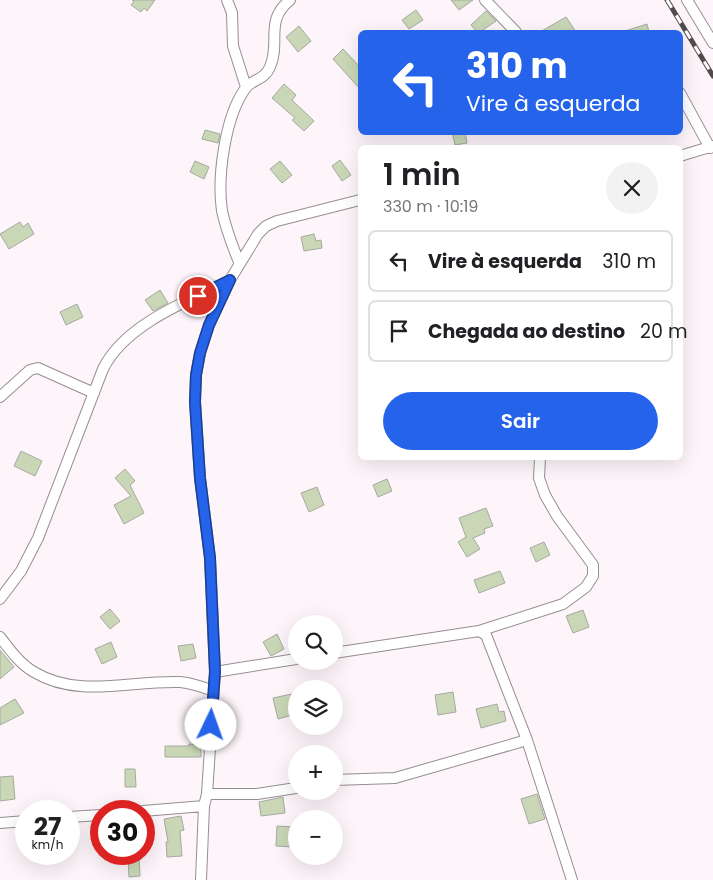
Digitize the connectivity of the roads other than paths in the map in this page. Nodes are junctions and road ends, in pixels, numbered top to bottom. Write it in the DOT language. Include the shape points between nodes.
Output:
graph roads {
  1 [pos="227,0"];
  2 [pos="290,0"];
  3 [pos="486,0"];
  4 [pos="687,0"];
  5 [pos="514,30"];
  6 [pos="713,43"];
  7 [pos="246,87"];
  8 [pos="683,97"];
  9 [pos="711,147"];
  10 [pos="683,155"];
  11 [pos="358,201"];
  12 [pos="239,262"];
  13 [pos="230,280"];
  14 [pos="94,393"];
  15 [pos="0,397"];
  16 [pos="540,460"];
  17 [pos="0,600"];
  18 [pos="479,631"];
  19 [pos="0,637"];
  20 [pos="343,652"];
  21 [pos="288,660"];
  22 [pos="215,672"];
  23 [pos="213,691"];
  24 [pos="527,740"];
  25 [pos="343,780"];
  26 [pos="288,789"];
  27 [pos="207,794"];
  28 [pos="204,806"];
  29 [pos="155,810"];
  30 [pos="15,821"];
  31 [pos="0,823"];
  32 [pos="201,880"];
  33 [pos="572,880"];
  1 -- 7 [label="street" via="232,13 232,46"];
  2 -- 7 [label="street" via="276,17 273,60 269,70 262,79"];
  3 -- 5 [label="street"];
  4 -- 6 [label="street"];
  7 -- 12 [label="street" via="224,140 222,169 222,209"];
  8 -- 9 [label="street"];
  9 -- 10 [label="street"];
  11 -- 12 [label="street" via="266,226"];
  12 -- 13 [label="street"];
  13 -- 14 [label="street" via="167,312 129,338 108,360"];
  13 -- 22 [label="street" via="209,325 196,375 195,402 210,558"];
  14 -- 15 [label="street" via="38,368 30,370"];
  14 -- 17 [label="street" via="38,538"];
  16 -- 18 [label="street" via="539,478 545,495 590,559 594,576 586,587 563,604"];
  18 -- 20 [label="street"];
  18 -- 24 [label="street" via="486,635"];
  19 -- 23 [label="street" via="34,672 56,683 83,688 182,682"];
  21 -- 22 [label="street"];
  22 -- 23 [label="street"];
  23 -- 27 [label="street"];
  24 -- 25 [label="street" via="395,778"];
  24 -- 33 [label="street"];
  26 -- 27 [label="street" via="257,794"];
  27 -- 28 [label="street"];
  28 -- 29 [label="street"];
  28 -- 32 [label="street"];
  30 -- 31 [label="street"];
}
